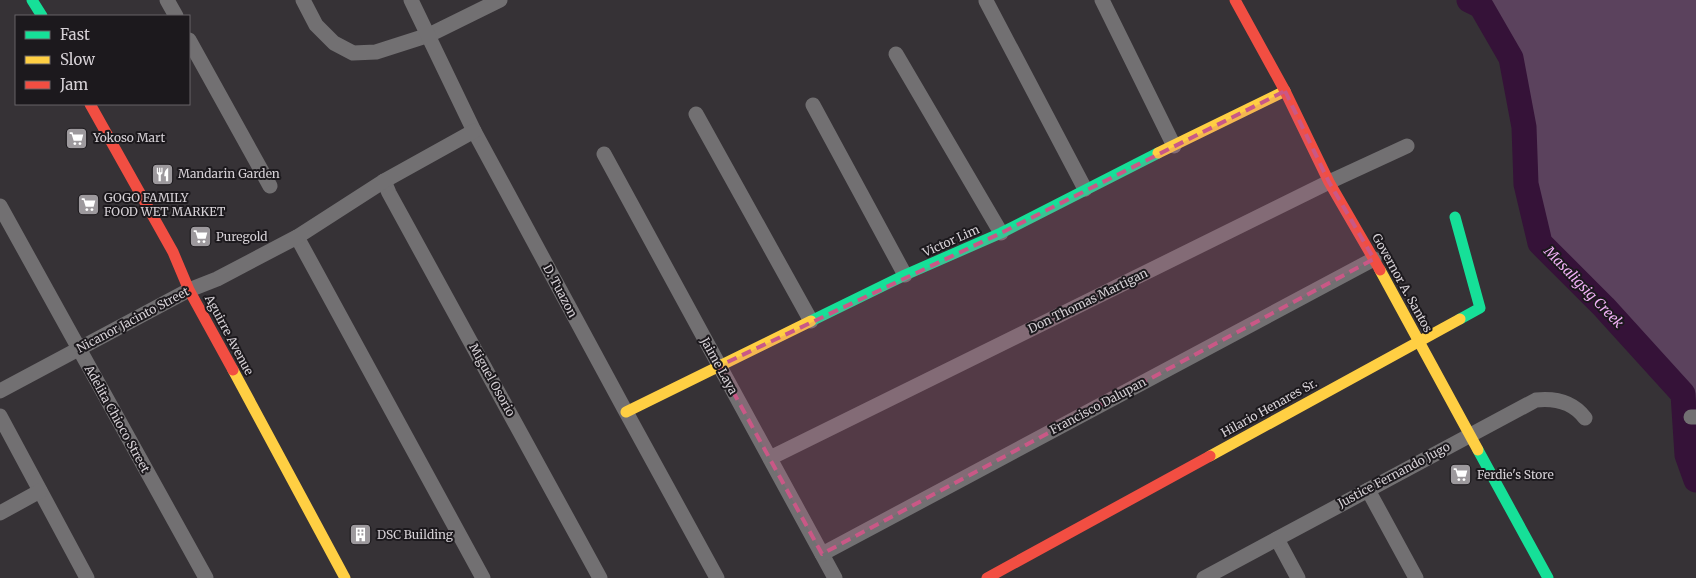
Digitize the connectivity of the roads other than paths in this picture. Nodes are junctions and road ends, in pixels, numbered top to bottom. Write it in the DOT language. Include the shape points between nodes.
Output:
graph roads {
  1 [pos="32,0"];
  2 [pos="167,0"];
  3 [pos="303,0"];
  4 [pos="411,0"];
  5 [pos="500,0"];
  6 [pos="1102,0"];
  7 [pos="1235,0"];
  8 [pos="986,1"];
  9 [pos="41,15"];
  10 [pos="175,15"];
  11 [pos="429,36"];
  12 [pos="190,42"];
  13 [pos="896,54"];
  14 [pos="1285,91"];
  15 [pos="91,105"];
  16 [pos="813,105"];
  17 [pos="696,114"];
  18 [pos="474,131"];
  19 [pos="1174,146"];
  20 [pos="1407,146"];
  21 [pos="604,154"];
  22 [pos="384,181"];
  23 [pos="1330,182"];
  24 [pos="270,186"];
  25 [pos="1085,189"];
  26 [pos="0,206"];
  27 [pos="1455,217"];
  28 [pos="1001,233"];
  29 [pos="297,237"];
  30 [pos="1374,259"];
  31 [pos="905,276"];
  32 [pos="189,290"];
  33 [pos="811,321"];
  34 [pos="1418,342"];
  35 [pos="78,349"];
  36 [pos="719,366"];
  37 [pos="0,391"];
  38 [pos="626,412"];
  39 [pos="0,416"];
  40 [pos="1585,418"];
  41 [pos="1470,435"];
  42 [pos="770,458"];
  43 [pos="1368,490"];
  44 [pos="40,491"];
  45 [pos="0,513"];
  46 [pos="1277,539"];
  47 [pos="822,554"];
  48 [pos="1547,576"];
  49 [pos="88,578"];
  50 [pos="206,578"];
  51 [pos="345,578"];
  52 [pos="483,578"];
  53 [pos="600,578"];
  54 [pos="717,578"];
  55 [pos="835,578"];
  56 [pos="987,578"];
  57 [pos="1204,578"];
  58 [pos="1298,578"];
  59 [pos="1416,578"];
  60 [pos="1562,578"];
  1 -- 9 [label="street"];
  2 -- 10 [label="street"];
  3 -- 11 [label="street" via="316,25 334,43 354,52 376,52"];
  4 -- 11 [label="street, D. Tuazon"];
  5 -- 11 [label="street"];
  6 -- 19 [label="street"];
  7 -- 14 [label="street, Governor A. Santos"];
  8 -- 25 [label="street"];
  11 -- 18 [label="street, D. Tuazon"];
  12 -- 24 [label="street"];
  13 -- 28 [label="street"];
  14 -- 19 [label="street, Victor Lim"];
  14 -- 23 [label="street, Governor A. Santos"];
  15 -- 32 [label="street, Aguirre Avenue" via="173,252"];
  16 -- 31 [label="street"];
  17 -- 33 [label="street"];
  18 -- 22 [label="street, Nicanor Jacinto Street"];
  18 -- 38 [label="street, D. Tuazon"];
  19 -- 25 [label="street, Victor Lim"];
  20 -- 23 [label="street, Don Thomas Martigan"];
  21 -- 36 [label="street, Jaime Laya"];
  22 -- 29 [label="street, Nicanor Jacinto Street"];
  22 -- 53 [label="street, Miguel Osorio"];
  23 -- 30 [label="street, Governor A. Santos"];
  23 -- 42 [label="street, Don Thomas Martigan"];
  25 -- 28 [label="street, Victor Lim"];
  26 -- 35 [label="street, Adelita Chioco Street"];
  27 -- 34 [label="street, Hilario Henares Sr." via="1480,308"];
  28 -- 31 [label="street, Victor Lim"];
  29 -- 32 [label="street, Nicanor Jacinto Street"];
  29 -- 52 [label="street"];
  30 -- 34 [label="street, Governor A. Santos"];
  30 -- 47 [label="street, Francisco Dalupan"];
  31 -- 33 [label="street, Victor Lim"];
  32 -- 35 [label="street, Nicanor Jacinto Street"];
  32 -- 51 [label="street, Aguirre Avenue"];
  33 -- 36 [label="street, Victor Lim"];
  34 -- 41 [label="street, Governor A. Santos"];
  34 -- 56 [label="street, Hilario Henares Sr."];
  35 -- 37 [label="street, Nicanor Jacinto Street"];
  35 -- 50 [label="street, Adelita Chioco Street"];
  36 -- 38 [label="street, Victor Lim"];
  36 -- 42 [label="street, Jaime Laya"];
  38 -- 54 [label="street, D. Tuazon"];
  39 -- 44 [label="street"];
  40 -- 41 [label="street, Justice Fernando Jugo" via="1570,404 1536,400"];
  41 -- 43 [label="street, Justice Fernando Jugo"];
  41 -- 48 [label="street, Governor A. Santos"];
  42 -- 47 [label="street, Jaime Laya"];
  43 -- 46 [label="street, Justice Fernando Jugo"];
  43 -- 59 [label="street"];
  44 -- 45 [label="street"];
  44 -- 49 [label="street"];
  46 -- 57 [label="street, Justice Fernando Jugo"];
  46 -- 58 [label="street"];
  47 -- 55 [label="street, Jaime Laya"];
  48 -- 60 [label="street"];
}
